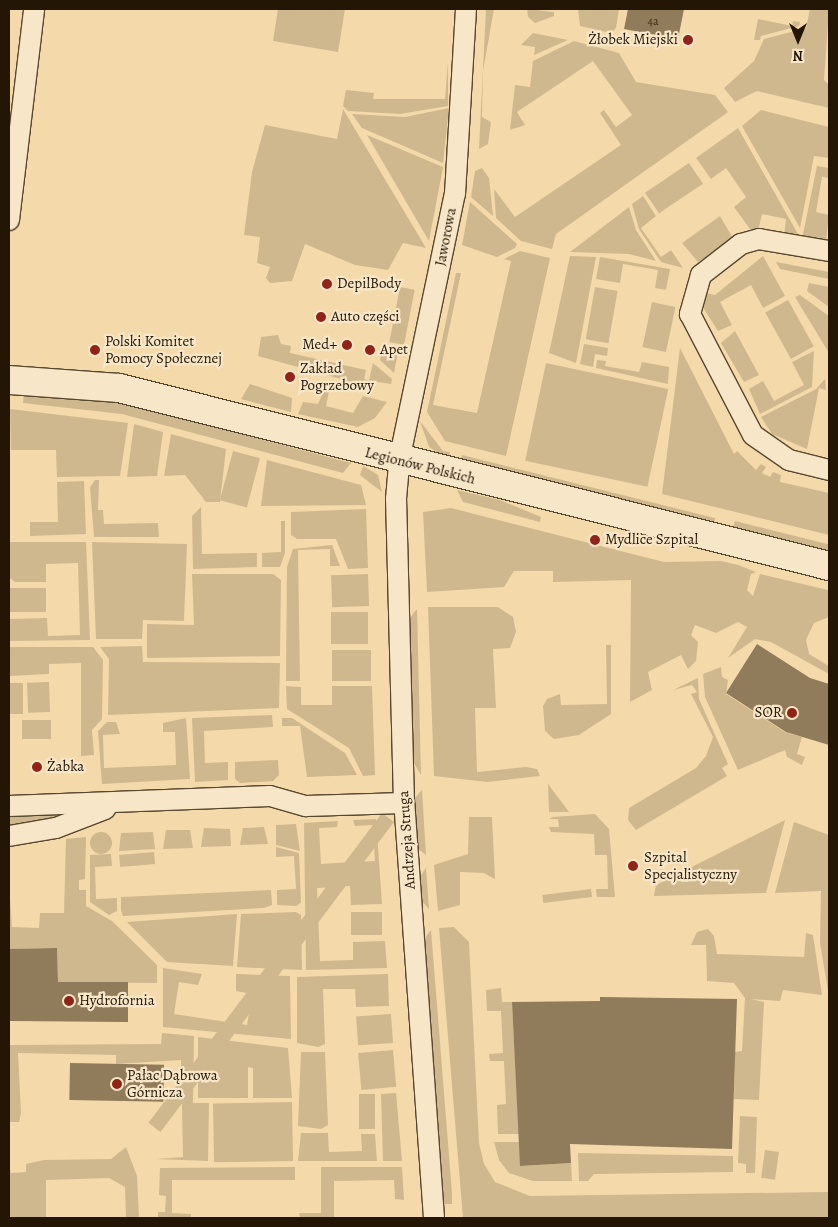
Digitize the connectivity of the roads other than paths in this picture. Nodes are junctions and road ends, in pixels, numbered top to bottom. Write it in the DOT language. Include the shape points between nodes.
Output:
graph roads {
  1 [pos="34,9"];
  2 [pos="466,9"];
  3 [pos="9,220"];
  4 [pos="829,252"];
  5 [pos="9,380"];
  6 [pos="399,461"];
  7 [pos="829,470"];
  8 [pos="829,566"];
  9 [pos="120,804"];
  10 [pos="404,804"];
  11 [pos="9,806"];
  12 [pos="9,836"];
  13 [pos="434,1218"];
  1 -- 3 [label="street"];
  2 -- 6 [label="street, Jaworowa" via="454,194"];
  4 -- 7 [label="street" via="759,239 741,244 701,275 690,314 753,435 789,460"];
  5 -- 6 [label="street, Legionów Polskich" via="119,388"];
  6 -- 8 [label="street, Legionów Polskich"];
  6 -- 10 [label="street, Andrzeja Struga" via="395,540"];
  9 -- 10 [label="street" via="270,796 306,806"];
  9 -- 11 [label="street"];
  9 -- 12 [label="street" via="56,828"];
  10 -- 13 [label="street, Andrzeja Struga"];
}
